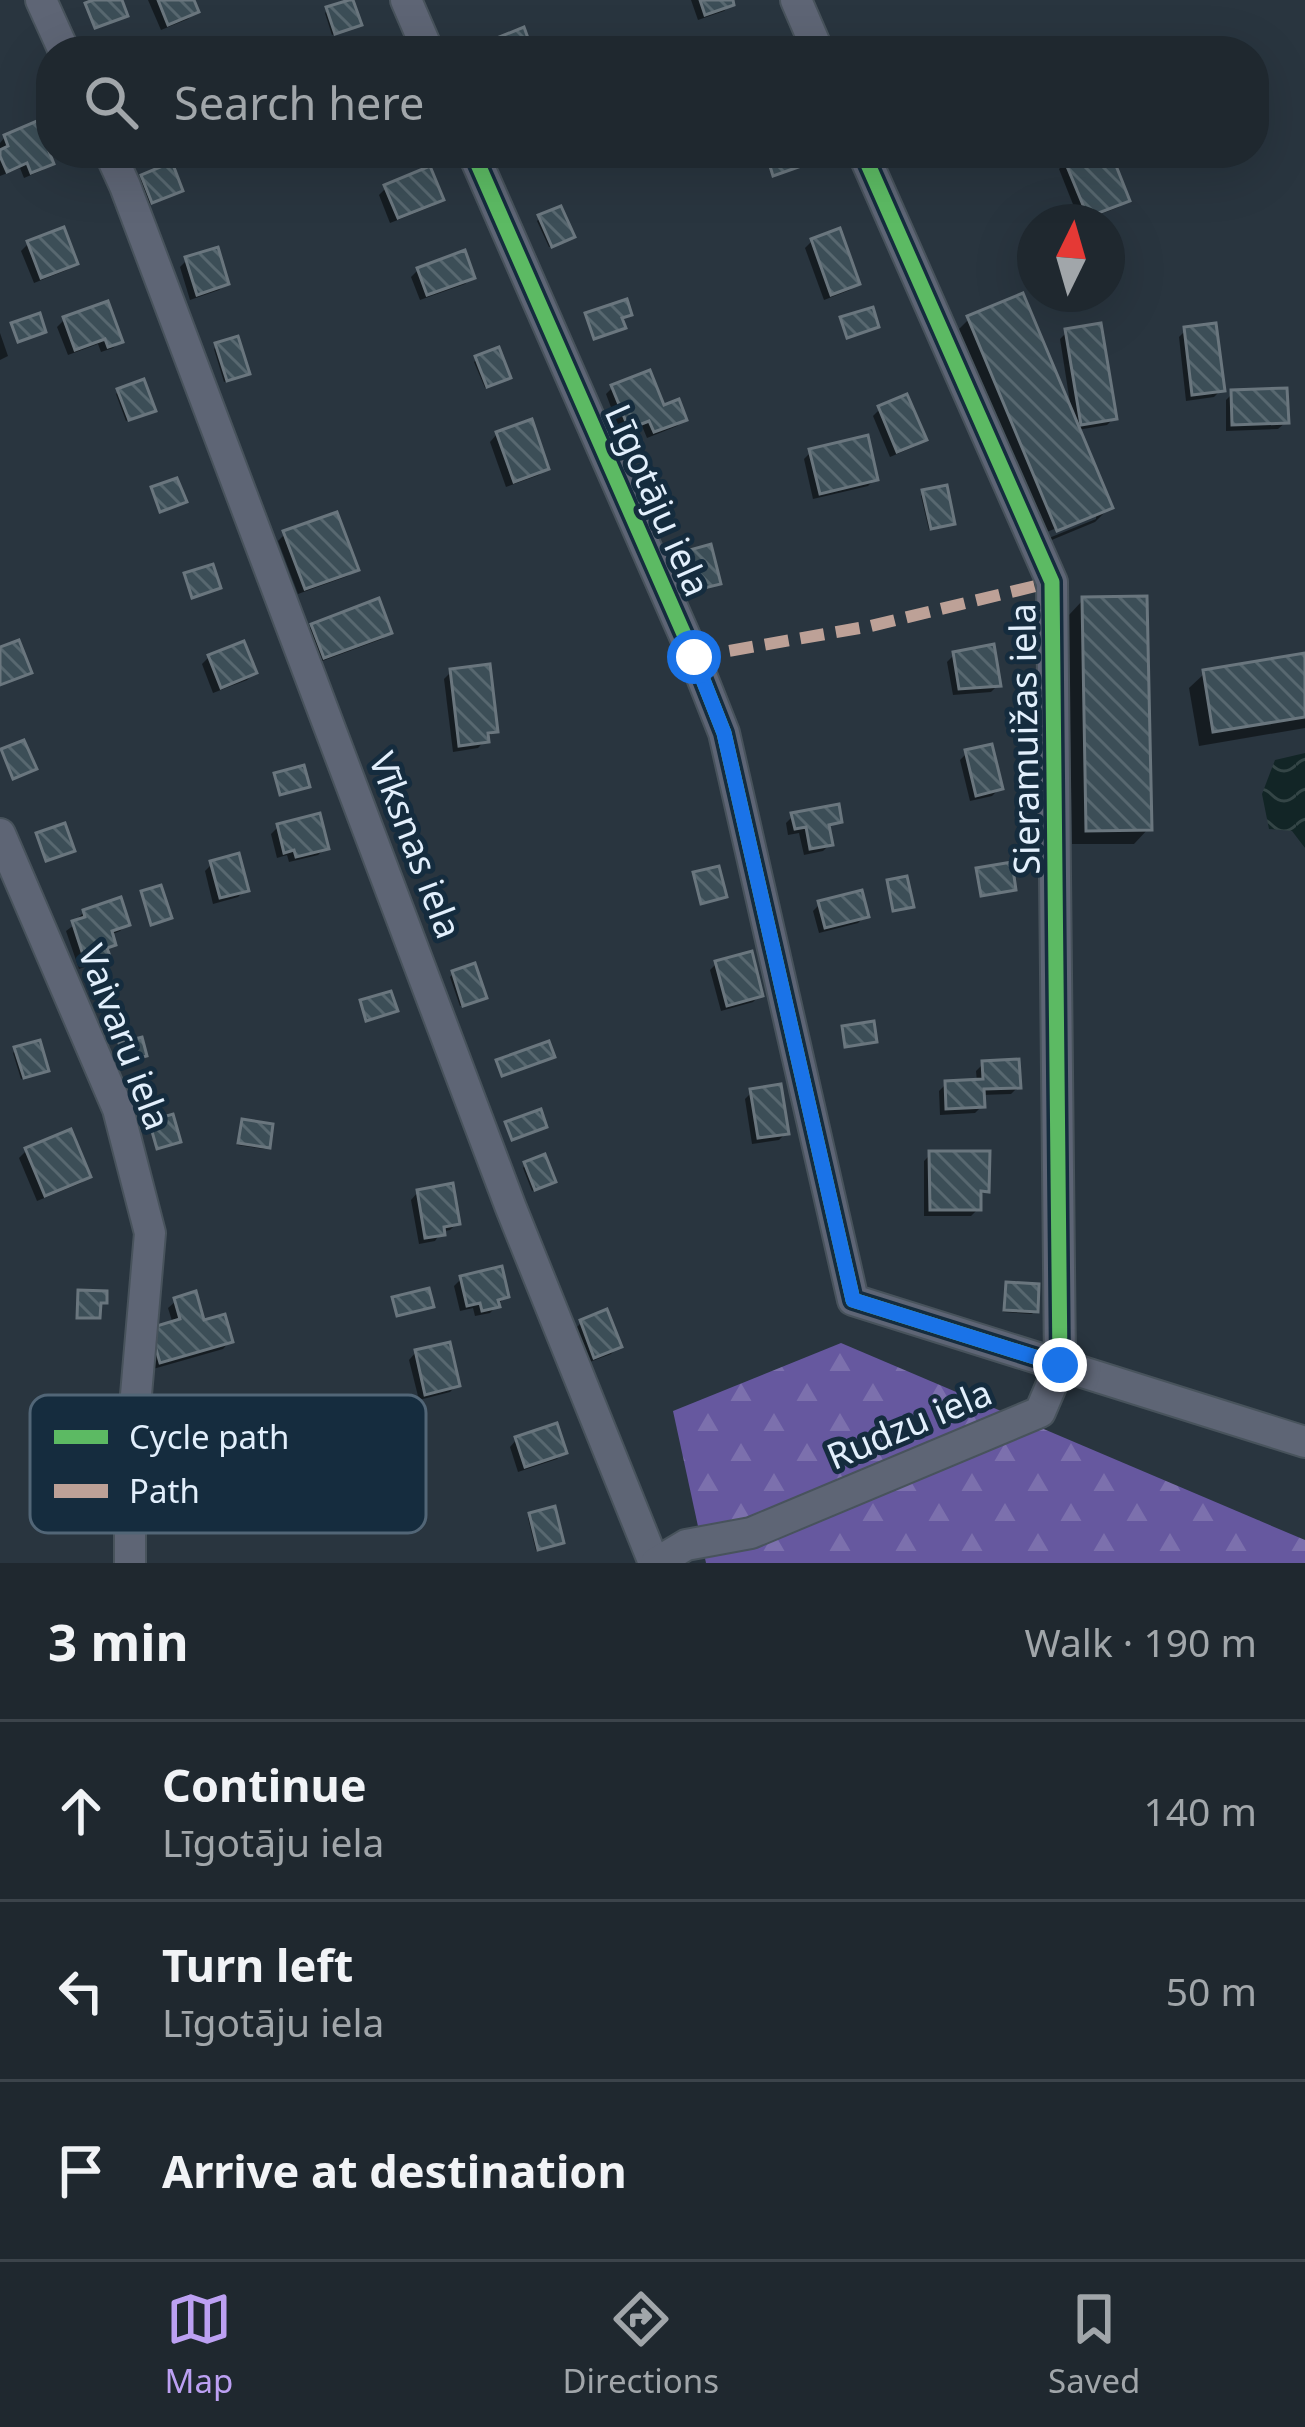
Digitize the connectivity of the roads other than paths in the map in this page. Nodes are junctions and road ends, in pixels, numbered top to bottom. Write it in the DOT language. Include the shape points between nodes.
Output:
graph roads {
  1 [pos="41,0"];
  2 [pos="406,0"];
  3 [pos="796,0"];
  4 [pos="57,36"];
  5 [pos="422,36"];
  6 [pos="812,36"];
  7 [pos="117,168"];
  8 [pos="480,168"];
  9 [pos="870,168"];
  10 [pos="0,834"];
  11 [pos="1060,1365"];
  12 [pos="136,1395"];
  13 [pos="1305,1442"];
  14 [pos="655,1563"];
  1 -- 4 [label="street"];
  2 -- 5 [label="street"];
  3 -- 6 [label="street"];
  7 -- 14 [label="street, Vīksnas iela" via="511,1208"];
  8 -- 11 [label="street, Līgotāju iela" via="724,733 853,1300"];
  9 -- 11 [label="street, Sieramuižas iela" via="1052,582"];
  10 -- 12 [label="street, Vaivaru iela" via="118,1109 150,1233"];
  11 -- 13 [label="street"];
  11 -- 14 [label="street, Rudzu iela" via="1040,1412 751,1533 686,1545"];
}
